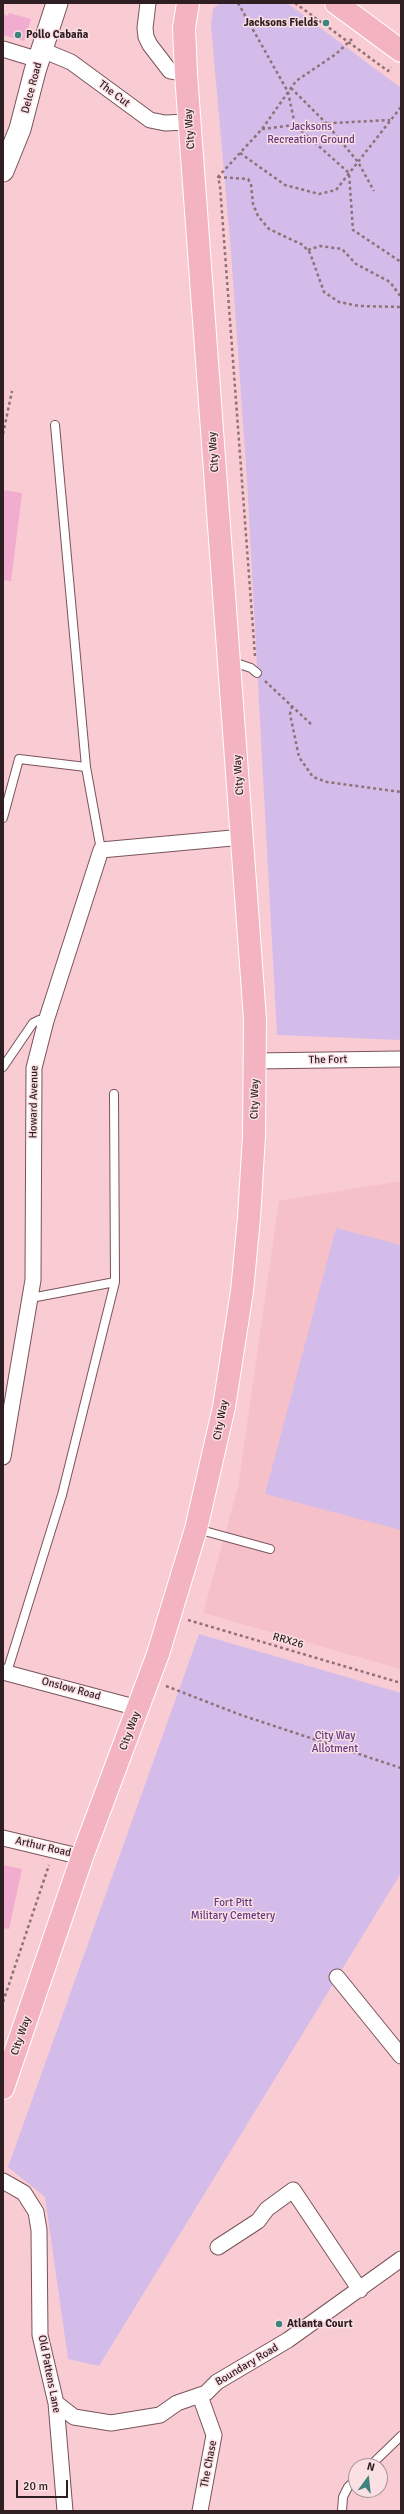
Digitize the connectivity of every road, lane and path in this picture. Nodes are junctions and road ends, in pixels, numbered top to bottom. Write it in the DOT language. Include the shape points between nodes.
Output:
graph roads {
  1 [pos="57,3"];
  2 [pos="148,3"];
  3 [pos="188,3"];
  4 [pos="238,3"];
  5 [pos="295,3"];
  6 [pos="336,3"];
  7 [pos="345,46"];
  8 [pos="3,49"];
  9 [pos="401,51"];
  10 [pos="41,55"];
  11 [pos="388,71"];
  12 [pos="186,74"];
  13 [pos="291,88"];
  14 [pos="288,92"];
  15 [pos="401,108"];
  16 [pos="390,120"];
  17 [pos="189,122"];
  18 [pos="326,123"];
  19 [pos="295,125"];
  20 [pos="262,129"];
  21 [pos="240,153"];
  22 [pos="358,162"];
  23 [pos="3,171"];
  24 [pos="349,173"];
  25 [pos="218,177"];
  26 [pos="220,186"];
  27 [pos="213,187"];
  28 [pos="374,191"];
  29 [pos="307,250"];
  30 [pos="401,262"];
  31 [pos="401,297"];
  32 [pos="401,307"];
  33 [pos="12,390"];
  34 [pos="55,425"];
  35 [pos="3,434"];
  36 [pos="230,661"];
  37 [pos="257,673"];
  38 [pos="292,706"];
  39 [pos="312,725"];
  40 [pos="86,767"];
  41 [pos="401,792"];
  42 [pos="3,818"];
  43 [pos="243,837"];
  44 [pos="101,850"];
  45 [pos="46,1021"];
  46 [pos="401,1059"];
  47 [pos="255,1061"];
  48 [pos="3,1068"];
  49 [pos="114,1094"];
  50 [pos="115,1282"];
  51 [pos="31,1298"];
  52 [pos="3,1457"];
  53 [pos="196,1529"];
  54 [pos="270,1549"];
  55 [pos="171,1615"];
  56 [pos="5,1672"];
  57 [pos="149,1680"];
  58 [pos="401,1683"];
  59 [pos="138,1708"];
  60 [pos="401,1768"];
  61 [pos="3,1838"];
  62 [pos="54,1850"];
  63 [pos="82,1857"];
  64 [pos="337,1977"];
  65 [pos="3,2002"];
  66 [pos="401,2056"];
  67 [pos="3,2088"];
  68 [pos="3,2181"];
  69 [pos="218,2248"];
  70 [pos="401,2259"];
  71 [pos="360,2290"];
  72 [pos="200,2396"];
  73 [pos="56,2404"];
  74 [pos="401,2436"];
  75 [pos="378,2458"];
  76 [pos="348,2487"];
  77 [pos="65,2511"];
  78 [pos="200,2511"];
  79 [pos="342,2511"];
  1 -- 10 [label="street, Delce Road"];
  2 -- 12 [label="street" via="145,28 150,45 170,71"];
  3 -- 12 [label="main road, City Way" via="184,28"];
  4 -- 14 [label="path"];
  5 -- 11 [label="path"];
  6 -- 9 [label="main road"];
  7 -- 13 [label="path" via="306,72"];
  8 -- 10 [label="street, The Cut"];
  10 -- 17 [label="street, The Cut" via="71,62 150,120 165,123"];
  10 -- 23 [label="street, Delce Road" via="22,124"];
  12 -- 17 [label="main road, City Way"];
  13 -- 14 [label="path"];
  13 -- 18 [label="path"];
  14 -- 19 [label="path"];
  14 -- 20 [label="path"];
  15 -- 16 [label="path"];
  16 -- 18 [label="path"];
  16 -- 22 [label="path"];
  17 -- 36 [label="main road, City Way"];
  18 -- 19 [label="path"];
  18 -- 22 [label="path"];
  19 -- 20 [label="path"];
  19 -- 24 [label="path"];
  20 -- 21 [label="path"];
  21 -- 24 [label="path" via="284,185 319,194 336,190"];
  21 -- 25 [label="path"];
  22 -- 24 [label="path"];
  22 -- 28 [label="path"];
  24 -- 30 [label="path" via="354,230"];
  25 -- 26 [label="path"];
  25 -- 29 [label="path" via="248,179 253,204 265,225 303,245"];
  26 -- 27 [label="path"];
  26 -- 37 [label="path"];
  29 -- 31 [label="path" via="320,246 342,249 356,264 390,282"];
  29 -- 32 [label="path" via="324,292 339,302 359,306"];
  33 -- 35 [label="path"];
  34 -- 40 [label="lane"];
  36 -- 37 [label="lane" via="251,668"];
  36 -- 43 [label="main road, City Way"];
  37 -- 38 [label="path"];
  38 -- 39 [label="path"];
  38 -- 41 [label="path" via="290,719 299,757 313,777 327,782"];
  40 -- 42 [label="lane" via="18,758"];
  40 -- 44 [label="lane"];
  43 -- 44 [label="street"];
  43 -- 47 [label="main road, City Way" via="255,1011"];
  44 -- 45 [label="street, Howard Avenue"];
  45 -- 48 [label="lane" via="39,1020 33,1023"];
  45 -- 51 [label="street, Howard Avenue" via="33,1077 34,1237"];
  46 -- 47 [label="street, The Fort"];
  47 -- 53 [label="main road, City Way" via="252,1178 242,1291 224,1406"];
  49 -- 50 [label="lane"];
  50 -- 51 [label="lane"];
  50 -- 56 [label="lane" via="62,1495"];
  51 -- 52 [label="street, Howard Avenue"];
  53 -- 54 [label="lane"];
  53 -- 55 [label="main road, City Way"];
  55 -- 57 [label="main road, City Way"];
  55 -- 58 [label="path, RRX26"];
  56 -- 59 [label="street, Onslow Road"];
  57 -- 59 [label="main road, City Way"];
  57 -- 60 [label="path" via="241,1715"];
  59 -- 63 [label="main road, City Way"];
  61 -- 62 [label="street, Arthur Road"];
  62 -- 63 [label="street, Arthur Road"];
  62 -- 65 [label="path"];
  63 -- 67 [label="main road, City Way"];
  64 -- 66 [label="street"];
  68 -- 73 [label="street, Old Pattens Lane" via="24,2193 36,2212 39,2230 40,2335"];
  69 -- 71 [label="street" via="258,2221 267,2209 293,2190"];
  70 -- 71 [label="street, Boundary Road"];
  71 -- 72 [label="street, Boundary Road" via="288,2340 217,2382"];
  72 -- 73 [label="street, Boundary Road" via="177,2403 155,2417 111,2423 74,2417"];
  72 -- 78 [label="street, The Chase" via="214,2435"];
  73 -- 77 [label="street, Old Pattens Lane"];
  74 -- 75 [label="lane"];
  76 -- 79 [label="lane" via="343,2497"];
}
